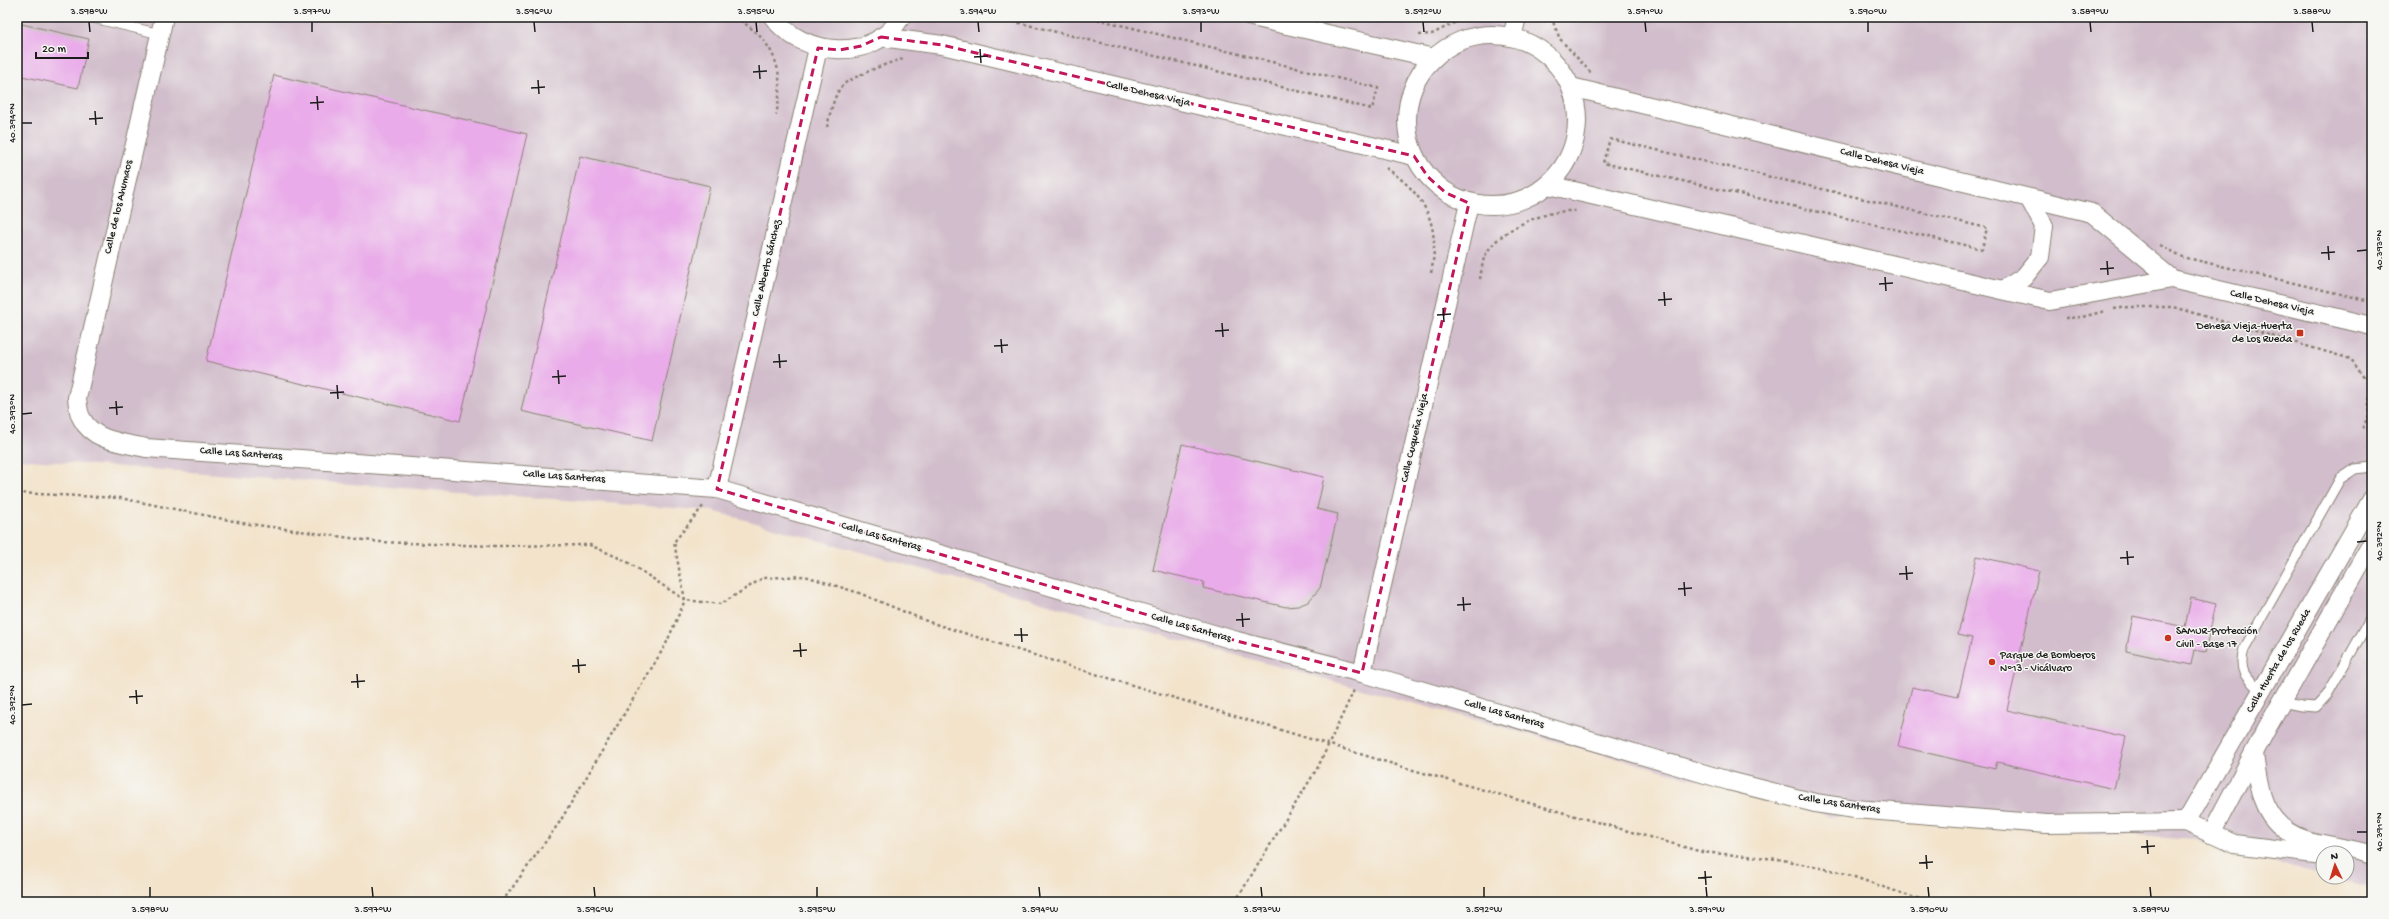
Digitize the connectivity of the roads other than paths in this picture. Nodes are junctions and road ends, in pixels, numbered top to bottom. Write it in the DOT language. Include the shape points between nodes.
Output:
graph roads {
  1 [pos="90,17"];
  2 [pos="773,17"];
  3 [pos="902,17"];
  4 [pos="1252,17"];
  5 [pos="1517,17"];
  6 [pos="162,25"];
  7 [pos="881,37"];
  8 [pos="1512,37"];
  9 [pos="818,48"];
  10 [pos="1434,58"];
  11 [pos="1571,87"];
  12 [pos="1414,156"];
  13 [pos="1548,185"];
  14 [pos="2029,198"];
  15 [pos="1469,203"];
  16 [pos="2172,279"];
  17 [pos="2003,290"];
  18 [pos="2372,326"];
  19 [pos="77,398"];
  20 [pos="2372,467"];
  21 [pos="718,489"];
  22 [pos="2372,499"];
  23 [pos="2372,543"];
  24 [pos="2372,616"];
  25 [pos="1362,673"];
  26 [pos="2261,691"];
  27 [pos="2282,702"];
  28 [pos="2254,754"];
  29 [pos="2186,822"];
  30 [pos="2211,834"];
  31 [pos="2315,854"];
  32 [pos="2372,855"];
  33 [pos="2355,859"];
  34 [pos="2372,862"];
  1 -- 6 [label="lane"];
  2 -- 9 [label="street" via="797,40"];
  3 -- 7 [label="street"];
  4 -- 10 [label="street"];
  5 -- 8 [label="street"];
  6 -- 19 [label="street, Calle de los Ahumaos"];
  7 -- 9 [label="street" via="861,46 840,50"];
  7 -- 12 [label="street, Calle Dehesa Vieja" via="942,45"];
  8 -- 10 [label="street" via="1484,35 1457,42"];
  8 -- 11 [label="street" via="1537,47 1557,64"];
  9 -- 21 [label="street, Calle Alberto Sánchez"];
  10 -- 12 [label="street" via="1417,79 1408,104 1407,131"];
  11 -- 13 [label="street" via="1578,113 1576,140 1566,165"];
  11 -- 14 [label="street, Calle Dehesa Vieja"];
  12 -- 15 [label="street" via="1428,177 1446,193"];
  13 -- 15 [label="street" via="1524,200 1497,206"];
  13 -- 17 [label="street, Calle Dehesa Vieja"];
  14 -- 16 [label="street, Calle Dehesa Vieja" via="2092,213"];
  14 -- 17 [label="street" via="2044,226 2040,257 2024,277"];
  15 -- 25 [label="street, Calle Cuqueña Vieja"];
  16 -- 17 [label="street, Calle Dehesa Vieja" via="2050,301"];
  16 -- 18 [label="street, Calle Dehesa Vieja"];
  19 -- 21 [label="street, Calle Las Santeras" via="81,418 90,432 117,442 146,448"];
  20 -- 26 [label="lane" via="2355,468 2340,479 2244,649 2241,661 2246,678"];
  21 -- 25 [label="street, Calle Las Santeras" via="1237,641"];
  22 -- 26 [label="street, Calle Huerta de los Rueda"];
  23 -- 27 [label="street, Calle Huerta de los Rueda"];
  24 -- 27 [label="lane" via="2327,695 2316,707"];
  25 -- 29 [label="street, Calle Las Santeras" via="1729,781 1815,803 1855,809 2047,824"];
  26 -- 29 [label="street, Calle Huerta de los Rueda"];
  27 -- 28 [label="street, Calle Huerta de los Rueda"];
  28 -- 30 [label="street, Calle Huerta de los Rueda"];
  28 -- 32 [label="street" via="2257,786 2267,810 2282,828 2302,839"];
  29 -- 30 [label="street, Calle Las Santeras"];
  30 -- 31 [label="street, Calle Las Santeras" via="2234,844"];
  33 -- 34 [label="street"];
}
